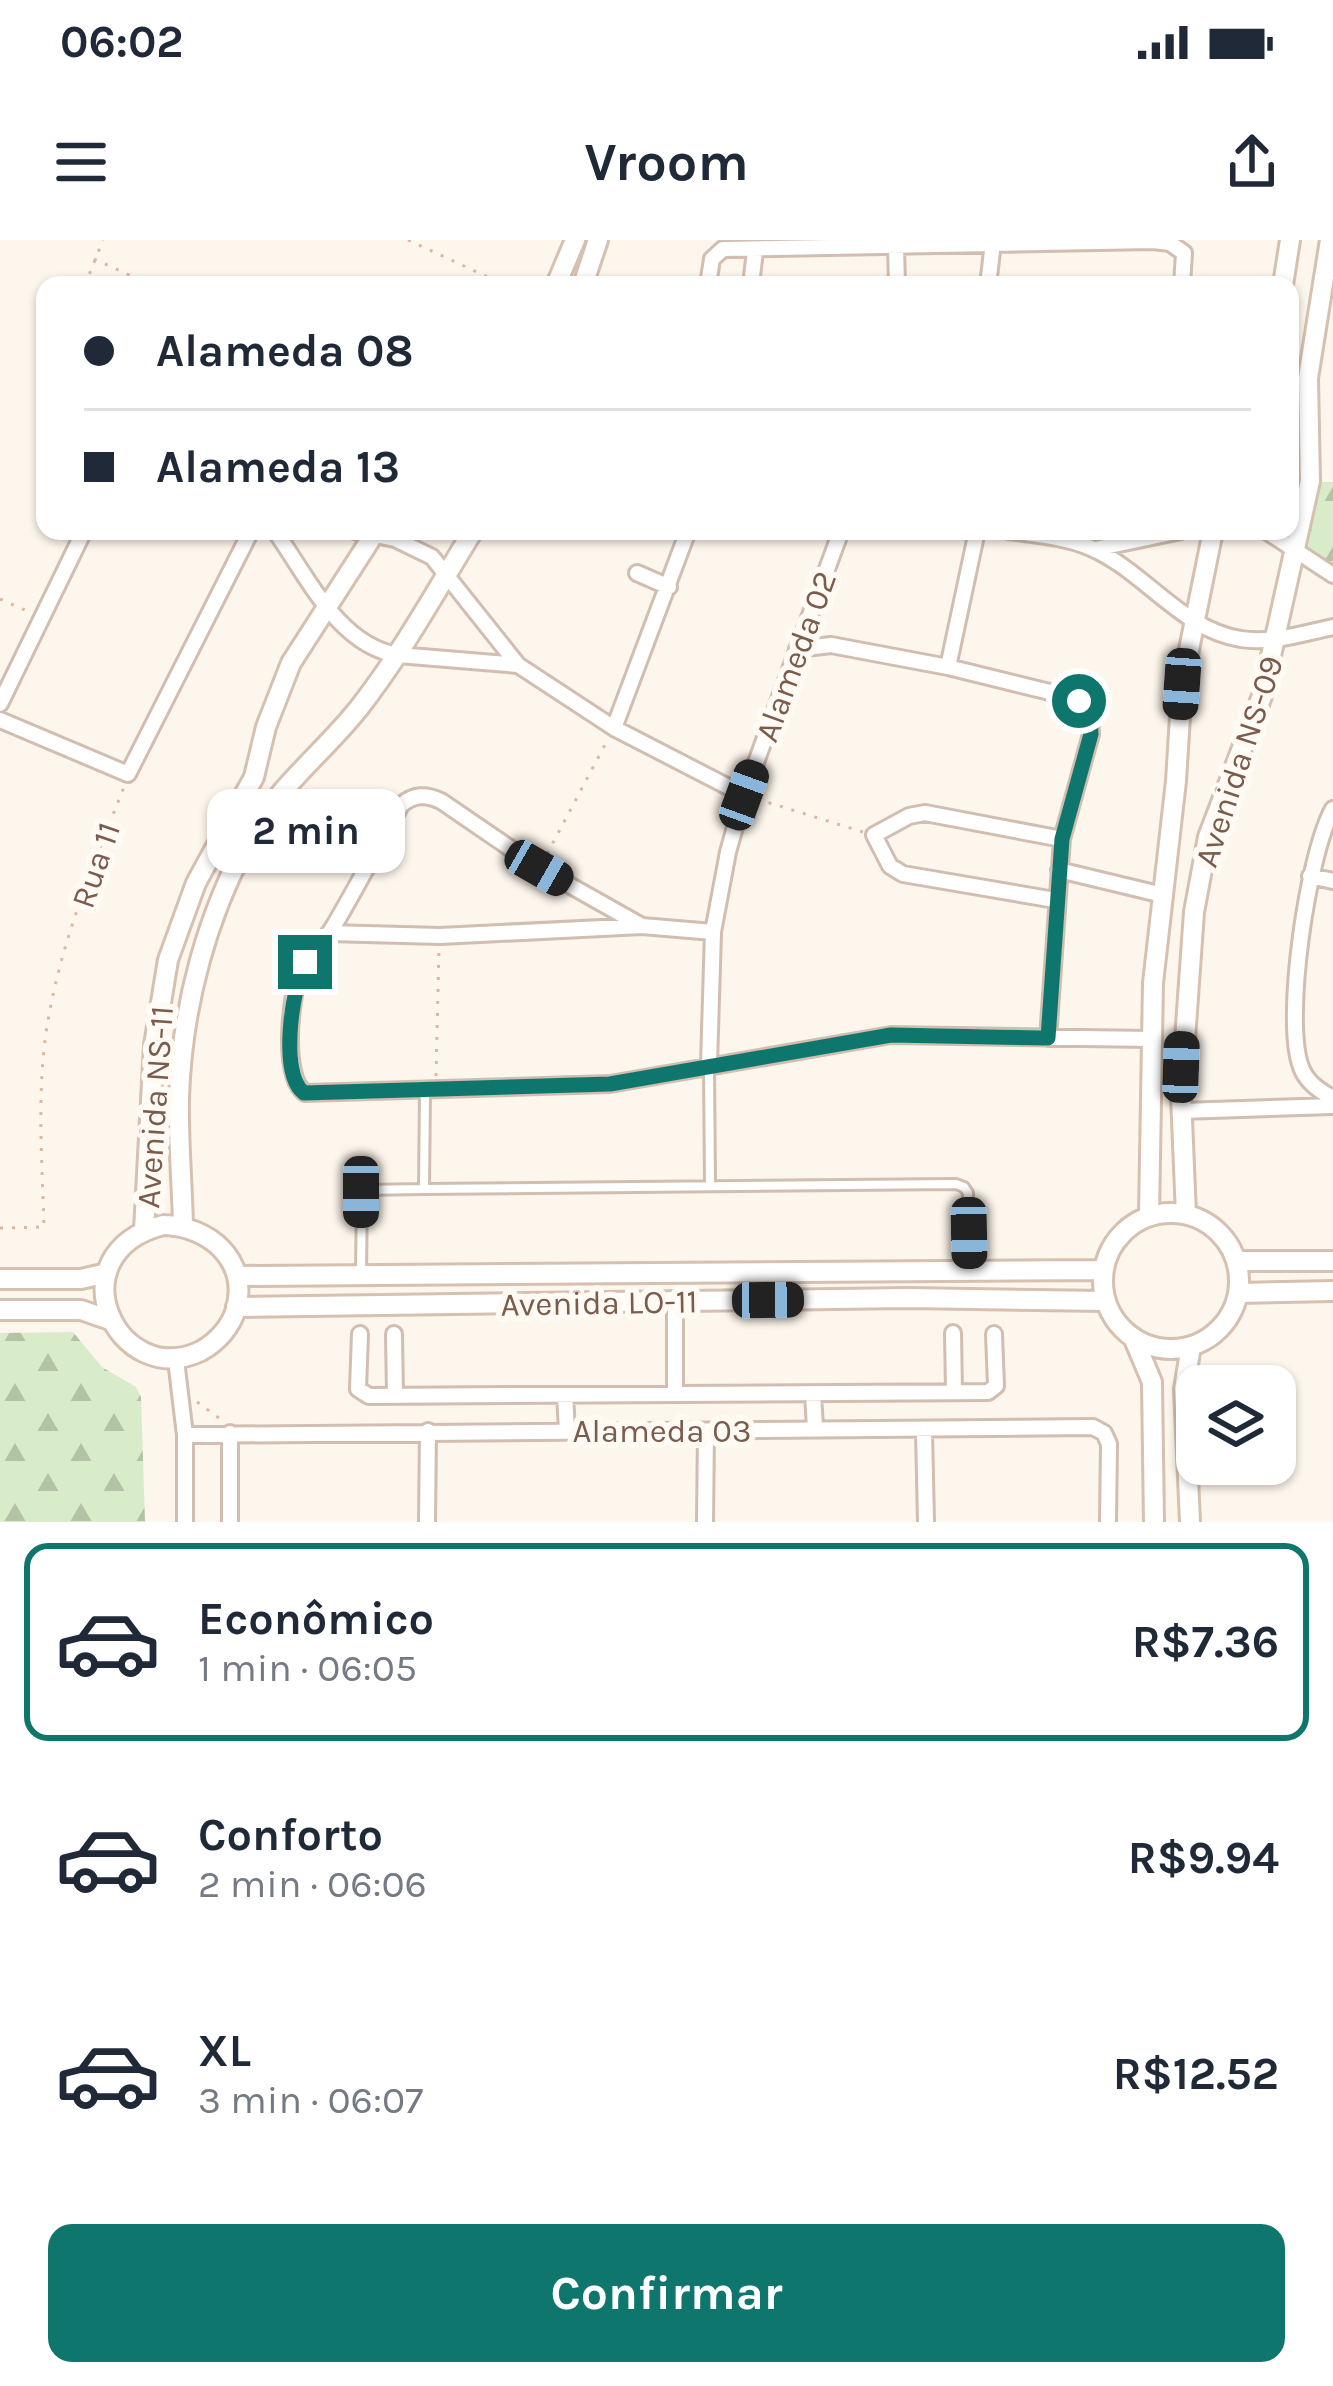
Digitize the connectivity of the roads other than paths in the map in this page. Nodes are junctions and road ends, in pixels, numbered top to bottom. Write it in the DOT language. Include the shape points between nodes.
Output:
graph roads {
  1 [pos="575,240"];
  2 [pos="598,240"];
  3 [pos="1290,240"];
  4 [pos="1330,240"];
  5 [pos="1153,241"];
  6 [pos="993,243"];
  7 [pos="896,247"];
  8 [pos="755,251"];
  9 [pos="560,276"];
  10 [pos="586,276"];
  11 [pos="711,276"];
  12 [pos="752,276"];
  13 [pos="897,276"];
  14 [pos="989,276"];
  15 [pos="1183,276"];
  16 [pos="1284,276"];
  17 [pos="1299,529"];
  18 [pos="79,540"];
  19 [pos="246,540"];
  20 [pos="281,540"];
  21 [pos="364,540"];
  22 [pos="392,540"];
  23 [pos="467,540"];
  24 [pos="685,540"];
  25 [pos="838,540"];
  26 [pos="975,540"];
  27 [pos="1064,540"];
  28 [pos="1138,540"];
  29 [pos="1211,540"];
  30 [pos="1282,540"];
  31 [pos="1297,540"];
  32 [pos="1295,547"];
  33 [pos="1094,549"];
  34 [pos="447,573"];
  35 [pos="637,573"];
  36 [pos="1333,575"];
  37 [pos="669,587"];
  38 [pos="329,607"];
  39 [pos="1195,619"];
  40 [pos="1333,627"];
  41 [pos="1276,638"];
  42 [pos="797,649"];
  43 [pos="398,655"];
  44 [pos="518,664"];
  45 [pos="948,667"];
  46 [pos="0,704"];
  47 [pos="0,720"];
  48 [pos="614,728"];
  49 [pos="744,795"];
  50 [pos="1333,809"];
  51 [pos="1062,839"];
  52 [pos="1059,870"];
  53 [pos="1310,876"];
  54 [pos="1333,881"];
  55 [pos="1162,895"];
  56 [pos="1055,900"];
  57 [pos="642,926"];
  58 [pos="713,932"];
  59 [pos="329,933"];
  60 [pos="1048,1038"];
  61 [pos="1150,1039"];
  62 [pos="709,1064"];
  63 [pos="430,1090"];
  64 [pos="1333,1102"];
  65 [pos="1181,1111"];
  66 [pos="710,1186"];
  67 [pos="424,1189"];
  68 [pos="1186,1214"];
  69 [pos="1149,1215"];
  70 [pos="183,1226"];
  71 [pos="144,1230"];
  72 [pos="1237,1261"];
  73 [pos="1333,1261"];
  74 [pos="1104,1270"];
  75 [pos="969,1272"];
  76 [pos="107,1273"];
  77 [pos="237,1276"];
  78 [pos="361,1276"];
  79 [pos="0,1279"];
  80 [pos="1333,1291"];
  81 [pos="1239,1293"];
  82 [pos="1106,1300"];
  83 [pos="675,1301"];
  84 [pos="236,1307"];
  85 [pos="0,1310"];
  86 [pos="107,1319"];
  87 [pos="953,1333"];
  88 [pos="360,1334"];
  89 [pos="394,1334"];
  90 [pos="994,1334"];
  91 [pos="1133,1337"];
  92 [pos="1191,1346"];
  93 [pos="176,1360"];
  94 [pos="954,1392"];
  95 [pos="675,1394"];
  96 [pos="812,1394"];
  97 [pos="395,1395"];
  98 [pos="565,1395"];
  99 [pos="814,1428"];
  100 [pos="567,1430"];
  101 [pos="428,1431"];
  102 [pos="706,1431"];
  103 [pos="924,1431"];
  104 [pos="230,1433"];
  105 [pos="185,1435"];
  106 [pos="185,1522"];
  107 [pos="230,1522"];
  108 [pos="427,1522"];
  109 [pos="705,1522"];
  110 [pos="926,1522"];
  111 [pos="1108,1522"];
  112 [pos="1154,1522"];
  113 [pos="1190,1522"];
  1 -- 9 [label="street"];
  2 -- 10 [label="street"];
  3 -- 16 [label="street"];
  4 -- 17 [label="street, Avenida NS-09" via="1308,378 1310,481"];
  5 -- 6 [label="street"];
  5 -- 15 [label="street" via="1184,254"];
  6 -- 7 [label="street"];
  6 -- 14 [label="street"];
  7 -- 8 [label="street"];
  7 -- 13 [label="street"];
  8 -- 11 [label="street" via="723,249"];
  8 -- 12 [label="street"];
  18 -- 46 [label="street"];
  19 -- 47 [label="street" via="128,774"];
  20 -- 38 [label="street"];
  21 -- 38 [label="street, Avenida NS-11"];
  22 -- 34 [label="street"];
  23 -- 34 [label="street, Avenida NS-11"];
  24 -- 37 [label="street"];
  25 -- 42 [label="street, Alameda 02"];
  26 -- 45 [label="street"];
  27 -- 33 [label="street"];
  28 -- 33 [label="street"];
  29 -- 39 [label="street"];
  30 -- 32 [label="street"];
  31 -- 32 [label="street, Avenida NS-09"];
  32 -- 36 [label="street"];
  32 -- 41 [label="street, Avenida NS-09"];
  33 -- 39 [label="street"];
  34 -- 43 [label="street, Avenida NS-11"];
  34 -- 44 [label="street"];
  35 -- 37 [label="street"];
  37 -- 48 [label="street"];
  38 -- 43 [label="street" via="360,642"];
  38 -- 71 [label="street, Avenida NS-11" via="291,664 254,777 196,884 168,960 154,1045"];
  39 -- 41 [label="street" via="1234,638"];
  39 -- 55 [label="street"];
  40 -- 41 [label="street"];
  41 -- 65 [label="street, Avenida NS-09" via="1203,859 1186,983"];
  42 -- 45 [label="street" via="831,645"];
  42 -- 49 [label="street, Alameda 02"];
  43 -- 44 [label="street"];
  43 -- 70 [label="street, Avenida NS-11" via="253,832 208,929 179,1096"];
  44 -- 48 [label="street"];
  45 -- 51 [label="street" via="1079,701 1090,715"];
  48 -- 49 [label="street"];
  49 -- 58 [label="street, Alameda 02"];
  50 -- 53 [label="street"];
  51 -- 52 [label="street"];
  51 -- 56 [label="street" via="925,813 874,835 903,874"];
  52 -- 55 [label="street"];
  52 -- 56 [label="street"];
  53 -- 54 [label="street"];
  53 -- 64 [label="street" via="1296,1051 1309,1082"];
  55 -- 61 [label="street"];
  56 -- 60 [label="street"];
  57 -- 58 [label="street"];
  57 -- 59 [label="street"];
  57 -- 59 [label="street" via="441,801 415,796 401,805"];
  58 -- 62 [label="street, Alameda 02"];
  59 -- 63 [label="street" via="296,986 294,1082 304,1093"];
  60 -- 61 [label="street"];
  60 -- 62 [label="street" via="891,1035"];
  61 -- 69 [label="street"];
  62 -- 63 [label="street" via="610,1084"];
  62 -- 66 [label="lane"];
  63 -- 67 [label="lane"];
  64 -- 65 [label="street"];
  65 -- 68 [label="street, Avenida NS-09"];
  66 -- 67 [label="lane"];
  66 -- 75 [label="lane" via="964,1187"];
  67 -- 78 [label="lane" via="362,1190"];
  68 -- 69 [label="street"];
  68 -- 72 [label="street" via="1209,1223"];
  69 -- 74 [label="street" via="1122,1233"];
  70 -- 71 [label="street"];
  70 -- 77 [label="street" via="218,1243"];
  71 -- 76 [label="street"];
  72 -- 73 [label="street"];
  72 -- 81 [label="street"];
  74 -- 75 [label="street, Avenida LO-11"];
  74 -- 82 [label="street"];
  75 -- 78 [label="street, Avenida LO-11"];
  76 -- 79 [label="street"];
  76 -- 86 [label="street"];
  77 -- 78 [label="street, Avenida LO-11"];
  77 -- 84 [label="street"];
  80 -- 81 [label="street"];
  81 -- 92 [label="street" via="1222,1326"];
  82 -- 83 [label="street, Avenida LO-11"];
  82 -- 91 [label="street"];
  83 -- 84 [label="street, Avenida LO-11"];
  83 -- 95 [label="street"];
  84 -- 93 [label="street" via="212,1344"];
  85 -- 86 [label="street" via="81,1310"];
  86 -- 93 [label="street" via="135,1347"];
  87 -- 94 [label="street"];
  88 -- 97 [label="street" via="358,1389"];
  89 -- 97 [label="street"];
  90 -- 94 [label="street" via="995,1386"];
  91 -- 92 [label="street" via="1166,1349"];
  91 -- 112 [label="street" via="1152,1382"];
  92 -- 113 [label="street" via="1184,1389"];
  93 -- 105 [label="street"];
  94 -- 96 [label="street"];
  95 -- 96 [label="street"];
  95 -- 98 [label="street"];
  96 -- 99 [label="street"];
  97 -- 98 [label="street"];
  98 -- 100 [label="street"];
  99 -- 102 [label="street, Alameda 03"];
  99 -- 103 [label="street, Alameda 03"];
  100 -- 101 [label="street, Alameda 03"];
  100 -- 102 [label="street, Alameda 03"];
  101 -- 104 [label="street, Alameda 03"];
  101 -- 108 [label="street"];
  102 -- 109 [label="street"];
  103 -- 110 [label="street"];
  103 -- 111 [label="street, Alameda 03" via="1093,1426 1109,1444"];
  104 -- 105 [label="street, Alameda 03"];
  104 -- 107 [label="street"];
  105 -- 106 [label="street"];
}
